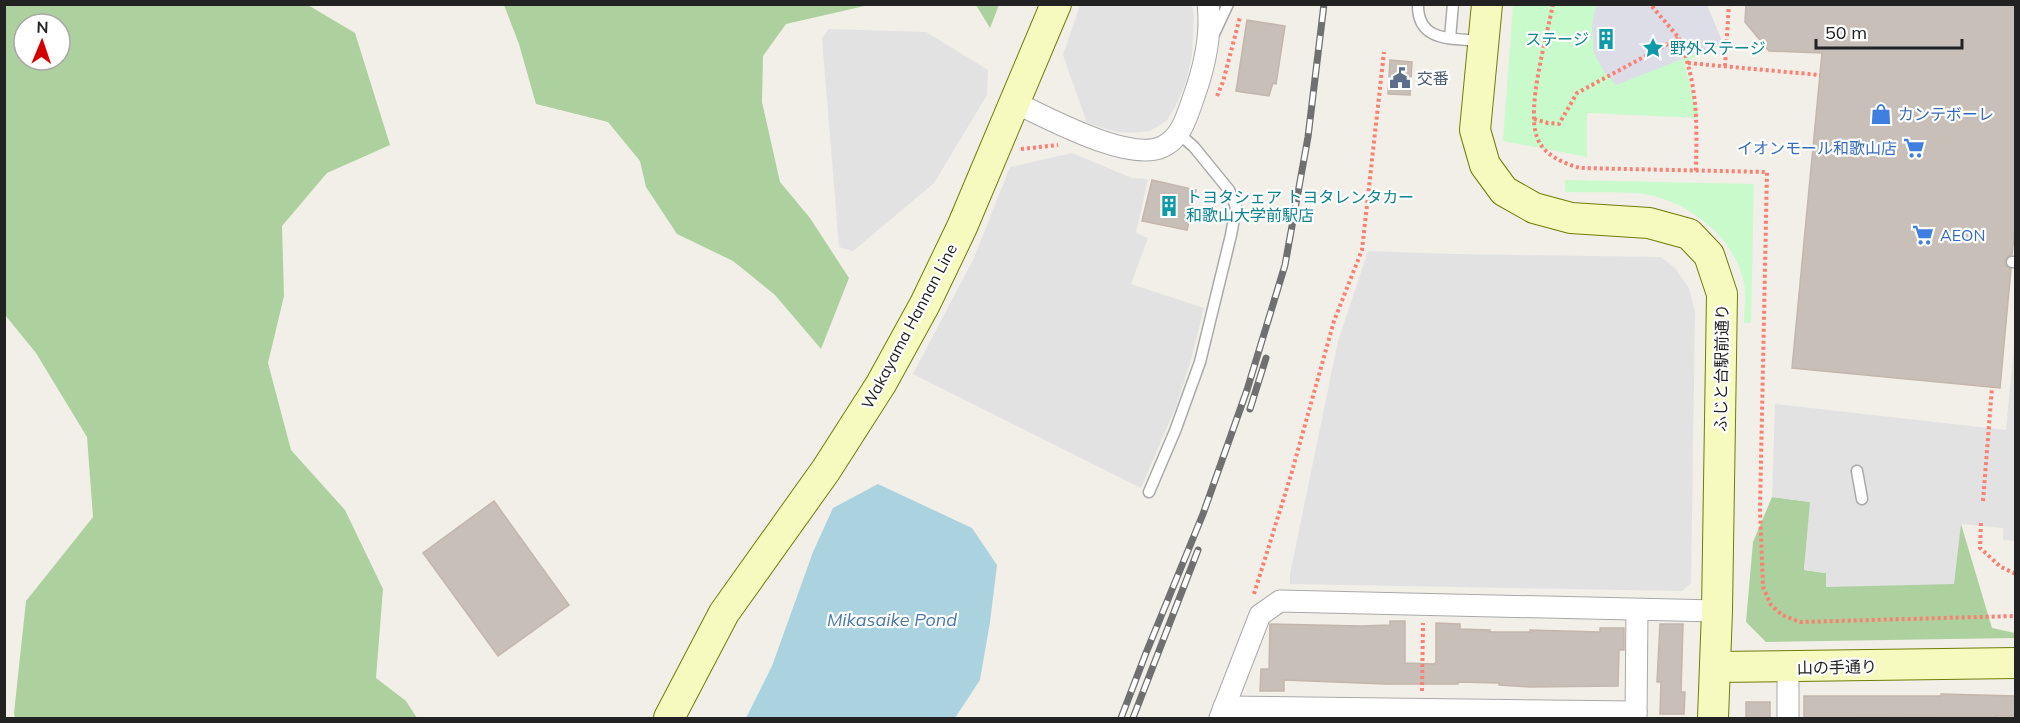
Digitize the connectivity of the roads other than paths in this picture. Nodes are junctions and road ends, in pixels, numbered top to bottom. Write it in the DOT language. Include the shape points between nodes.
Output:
graph roads {
  1 [pos="1056,4"];
  2 [pos="1208,4"];
  3 [pos="1228,4"];
  4 [pos="1418,4"];
  5 [pos="1453,4"];
  6 [pos="1487,4"];
  7 [pos="1450,38"];
  8 [pos="1484,41"];
  9 [pos="1206,52"];
  10 [pos="1016,103"];
  11 [pos="1179,133"];
  12 [pos="1857,471"];
  13 [pos="1149,492"];
  14 [pos="1862,499"];
  15 [pos="1637,610"];
  16 [pos="1717,611"];
  17 [pos="2016,663"];
  18 [pos="1715,668"];
  19 [pos="1788,668"];
  20 [pos="1222,713"];
  21 [pos="1636,715"];
  22 [pos="669,718"];
  23 [pos="1713,718"];
  24 [pos="1788,718"];
  1 -- 10 [label="street, Wakayama Hannan Line"];
  2 -- 9 [label="street"];
  3 -- 9 [label="lane"];
  4 -- 7 [label="lane" via="1422,26 1434,36"];
  5 -- 7 [label="lane"];
  6 -- 8 [label="street, ふじと台駅前通り"];
  7 -- 8 [label="lane"];
  8 -- 16 [label="street, ふじと台駅前通り" via="1475,130 1485,165 1504,190 1534,208 1571,218 1649,223 1689,234 1709,255 1722,294"];
  9 -- 11 [label="street" via="1198,87"];
  10 -- 11 [label="street" via="1100,141 1139,150 1162,147"];
  10 -- 22 [label="street, Wakayama Hannan Line" via="962,227 881,384 826,470 724,614"];
  11 -- 13 [label="lane" via="1229,190 1236,207 1200,362"];
  12 -- 14 [label="lane"];
  15 -- 16 [label="street"];
  15 -- 20 [label="street" via="1280,601 1260,615"];
  15 -- 21 [label="street"];
  16 -- 18 [label="street"];
  17 -- 19 [label="street, 山の手通り"];
  18 -- 19 [label="street, 山の手通り"];
  18 -- 23 [label="street"];
  19 -- 24 [label="street"];
  20 -- 21 [label="street"];
}
